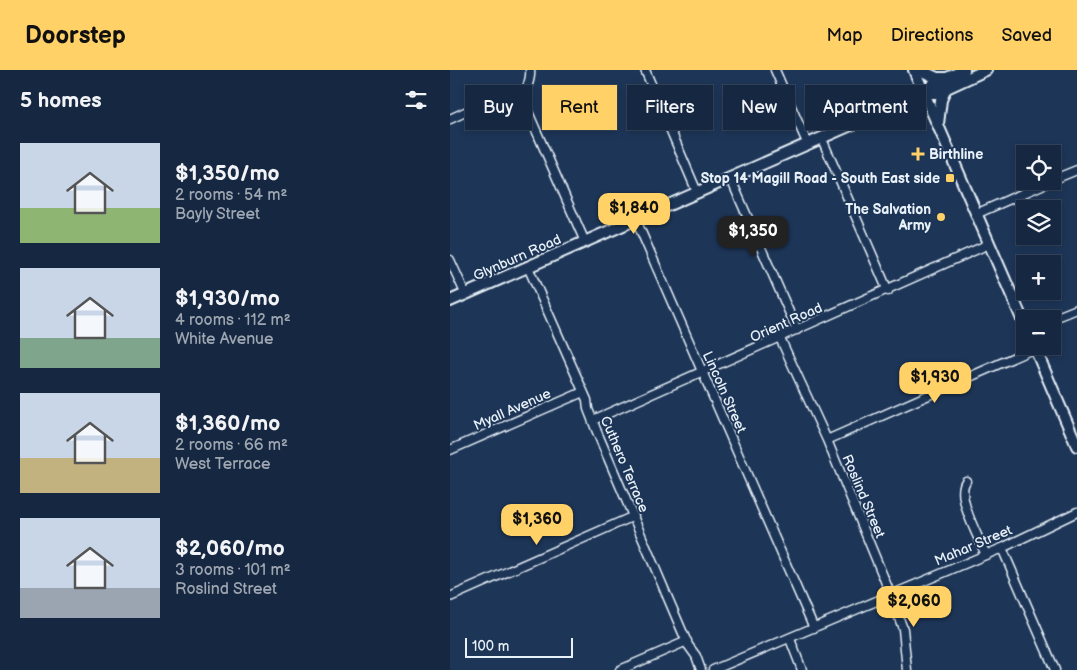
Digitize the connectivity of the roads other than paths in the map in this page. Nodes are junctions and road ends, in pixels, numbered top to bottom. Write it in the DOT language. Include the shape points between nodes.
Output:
graph roads {
  1 [pos="530,70"];
  2 [pos="645,70"];
  3 [pos="775,70"];
  4 [pos="914,70"];
  5 [pos="920,70"];
  6 [pos="964,70"];
  7 [pos="986,70"];
  8 [pos="947,83"];
  9 [pos="527,85"];
  10 [pos="921,85"];
  11 [pos="926,91"];
  12 [pos="926,97"];
  13 [pos="465,111"];
  14 [pos="450,118"];
  15 [pos="532,121"];
  16 [pos="938,124"];
  17 [pos="842,130"];
  18 [pos="822,139"];
  19 [pos="808,145"];
  20 [pos="1077,170"];
  21 [pos="1061,177"];
  22 [pos="730,178"];
  23 [pos="1031,190"];
  24 [pos="697,192"];
  25 [pos="976,214"];
  26 [pos="636,220"];
  27 [pos="585,242"];
  28 [pos="990,244"];
  29 [pos="450,260"];
  30 [pos="528,267"];
  31 [pos="888,290"];
  32 [pos="466,295"];
  33 [pos="450,302"];
  34 [pos="1077,309"];
  35 [pos="1018,310"];
  36 [pos="1061,315"];
  37 [pos="797,330"];
  38 [pos="780,338"];
  39 [pos="1016,355"];
  40 [pos="1037,355"];
  41 [pos="702,373"];
  42 [pos="583,392"];
  43 [pos="593,420"];
  44 [pos="826,440"];
  45 [pos="1077,446"];
  46 [pos="450,450"];
  47 [pos="966,481"];
  48 [pos="1077,512"];
  49 [pos="634,516"];
  50 [pos="1002,548"];
  51 [pos="986,555"];
  52 [pos="890,593"];
  53 [pos="450,597"];
  54 [pos="814,628"];
  55 [pos="790,639"];
  56 [pos="687,641"];
  57 [pos="620,670"];
  58 [pos="701,670"];
  59 [pos="713,670"];
  60 [pos="802,670"];
  61 [pos="907,670"];
  62 [pos="1055,670"];
  1 -- 9 [label="street"];
  2 -- 24 [label="street"];
  3 -- 19 [label="street"];
  4 -- 10 [label="main road"];
  5 -- 8 [label="main road"];
  6 -- 8 [label="main road, Glynburn Road"];
  7 -- 8 [label="main road, Glynburn Road"];
  8 -- 11 [label="main road, Glynburn Road" via="932,85"];
  8 -- 16 [label="main road"];
  12 -- 16 [label="main road"];
  13 -- 14 [label="street"];
  15 -- 27 [label="street"];
  16 -- 25 [label="main road"];
  17 -- 18 [label="main road, Glynburn Road"];
  18 -- 19 [label="main road, Glynburn Road"];
  18 -- 31 [label="street"];
  19 -- 22 [label="main road, Glynburn Road"];
  20 -- 21 [label="street"];
  22 -- 24 [label="main road, Glynburn Road"];
  22 -- 37 [label="street"];
  23 -- 25 [label="street"];
  24 -- 26 [label="main road, Glynburn Road"];
  25 -- 28 [label="main road"];
  26 -- 27 [label="main road, Glynburn Road"];
  26 -- 41 [label="street, Lincoln Street"];
  27 -- 30 [label="main road, Glynburn Road"];
  28 -- 31 [label="street, Orient Road"];
  28 -- 35 [label="main road"];
  29 -- 32 [label="street"];
  30 -- 32 [label="main road, Glynburn Road"];
  30 -- 42 [label="street, Cuthero Terrace"];
  31 -- 37 [label="street, Orient Road"];
  32 -- 33 [label="main road, Glynburn Road"];
  34 -- 36 [label="street"];
  37 -- 38 [label="street, Orient Road"];
  38 -- 41 [label="street, Orient Road"];
  38 -- 44 [label="street, Roslind Street"];
  39 -- 44 [label="street"];
  40 -- 45 [label="main road"];
  41 -- 43 [label="street, Orient Road"];
  41 -- 54 [label="street, Lincoln Street"];
  42 -- 43 [label="street, Cuthero Terrace"];
  42 -- 46 [label="street, Myall Avenue"];
  43 -- 49 [label="street, Cuthero Terrace"];
  44 -- 52 [label="street, Roslind Street"];
  47 -- 51 [label="street" via="962,488 964,500"];
  48 -- 50 [label="street, Mahar Street"];
  49 -- 53 [label="street"];
  49 -- 56 [label="street, Cuthero Terrace"];
  50 -- 51 [label="street, Mahar Street"];
  50 -- 62 [label="street"];
  51 -- 52 [label="street, Mahar Street"];
  52 -- 54 [label="street, Mahar Street"];
  52 -- 61 [label="street, Roslind Street" via="903,629"];
  54 -- 55 [label="street, Mahar Street"];
  55 -- 59 [label="street, Mahar Street"];
  55 -- 60 [label="street"];
  56 -- 57 [label="street"];
  56 -- 58 [label="street, Cuthero Terrace"];
}
